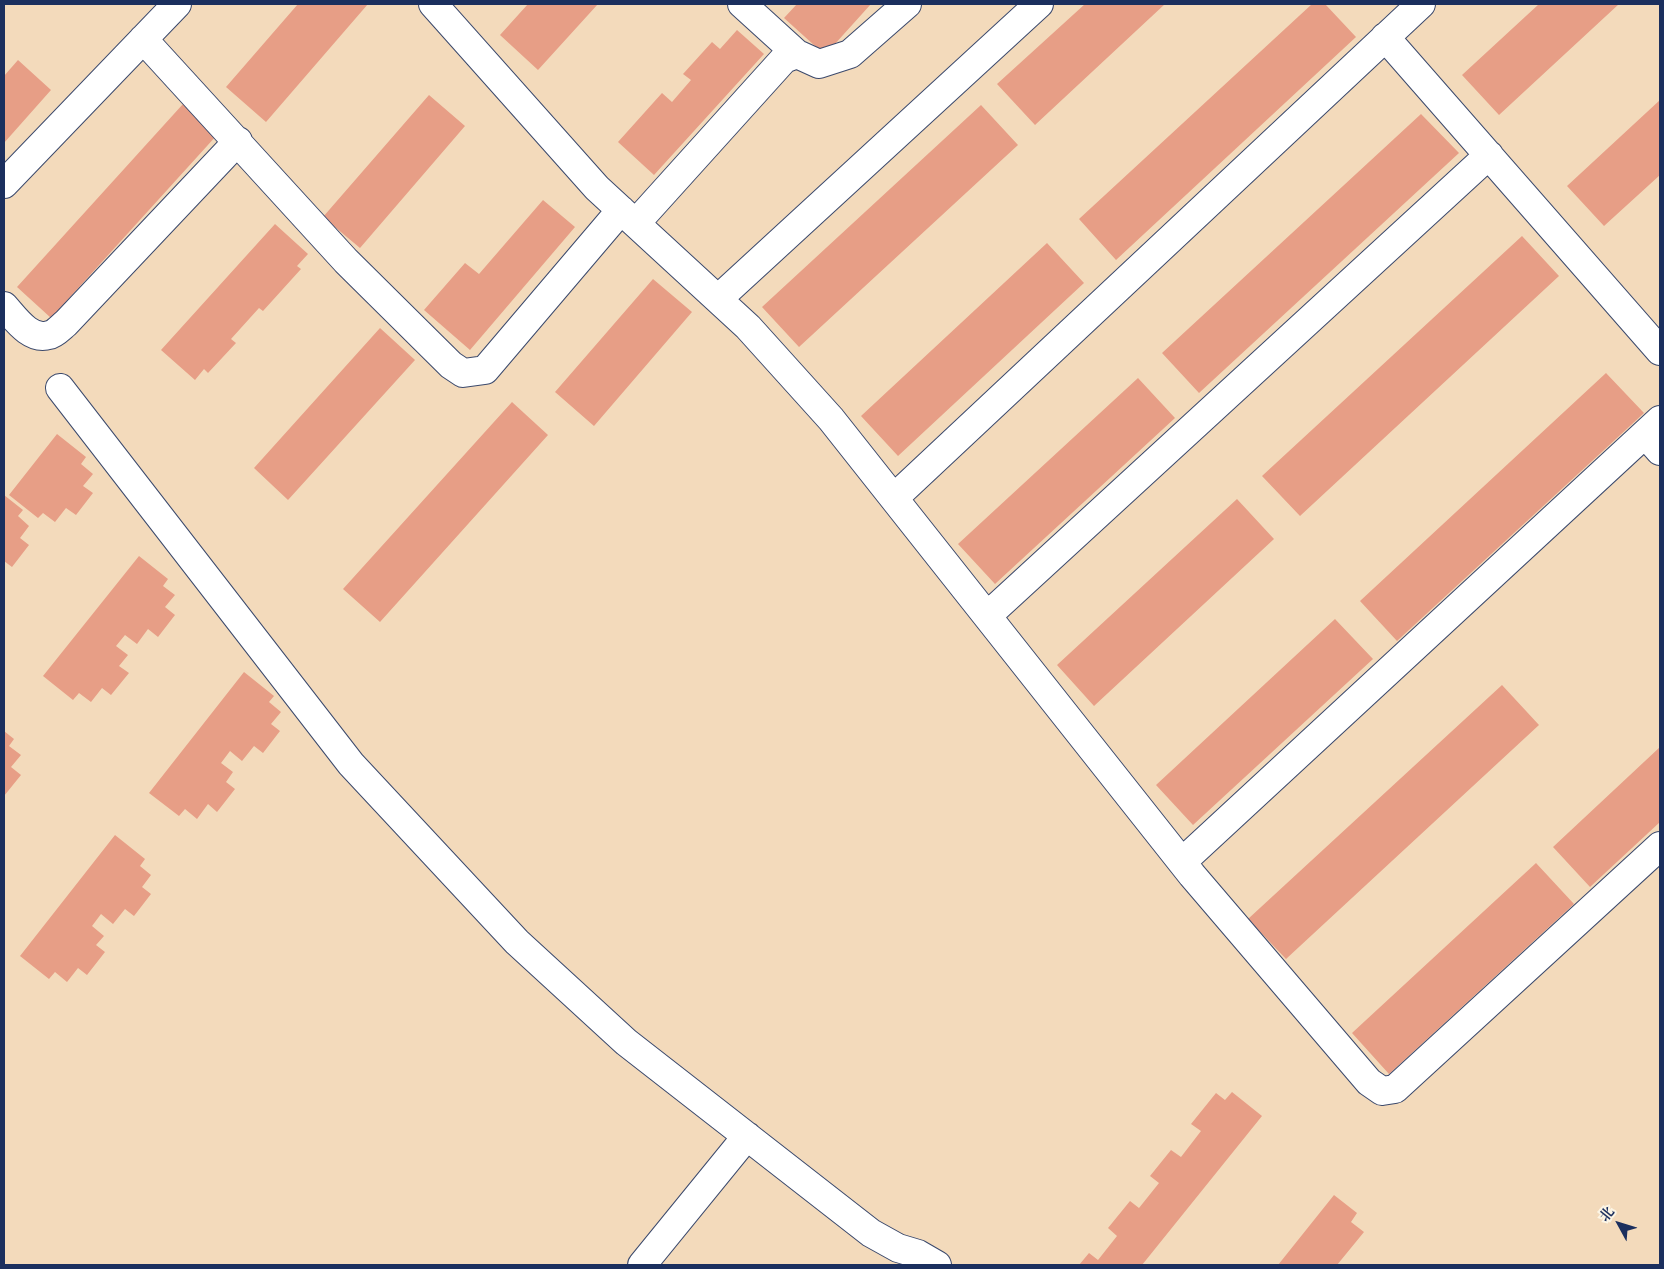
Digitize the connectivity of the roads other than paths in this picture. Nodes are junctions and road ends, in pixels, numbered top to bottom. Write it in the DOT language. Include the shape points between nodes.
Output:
graph roads {
  1 [pos="177,4"];
  2 [pos="433,4"];
  3 [pos="742,4"];
  4 [pos="907,4"];
  5 [pos="1039,4"];
  6 [pos="1421,4"];
  7 [pos="1385,37"];
  8 [pos="143,39"];
  9 [pos="797,54"];
  10 [pos="238,141"];
  11 [pos="1488,155"];
  12 [pos="4,184"];
  13 [pos="628,217"];
  14 [pos="718,299"];
  15 [pos="4,306"];
  16 [pos="1660,351"];
  17 [pos="60,388"];
  18 [pos="1655,435"];
  19 [pos="894,498"];
  20 [pos="987,616"];
  21 [pos="1660,846"];
  22 [pos="1182,862"];
  23 [pos="747,1136"];
  24 [pos="642,1265"];
  25 [pos="937,1265"];
  1 -- 8 [label="lane"];
  2 -- 13 [label="lane" via="597,188"];
  3 -- 9 [label="lane"];
  4 -- 9 [label="lane" via="850,54 819,64"];
  5 -- 14 [label="lane"];
  6 -- 7 [label="lane"];
  7 -- 11 [label="lane"];
  7 -- 19 [label="lane"];
  8 -- 10 [label="lane"];
  8 -- 12 [label="lane"];
  9 -- 13 [label="lane" via="784,59 773,69"];
  10 -- 13 [label="lane" via="346,261 451,365 463,373 485,370"];
  10 -- 15 [label="lane" via="51,335 38,337"];
  11 -- 16 [label="lane"];
  11 -- 20 [label="lane"];
  13 -- 14 [label="lane"];
  14 -- 19 [label="lane" via="748,327 831,419"];
  17 -- 23 [label="lane" via="351,764 424,844 517,942 626,1042"];
  18 -- 22 [label="lane"];
  19 -- 20 [label="lane"];
  20 -- 22 [label="lane"];
  21 -- 22 [label="lane" via="1396,1089 1382,1092 1369,1082"];
  23 -- 24 [label="lane"];
  23 -- 25 [label="lane" via="871,1233"];
}
